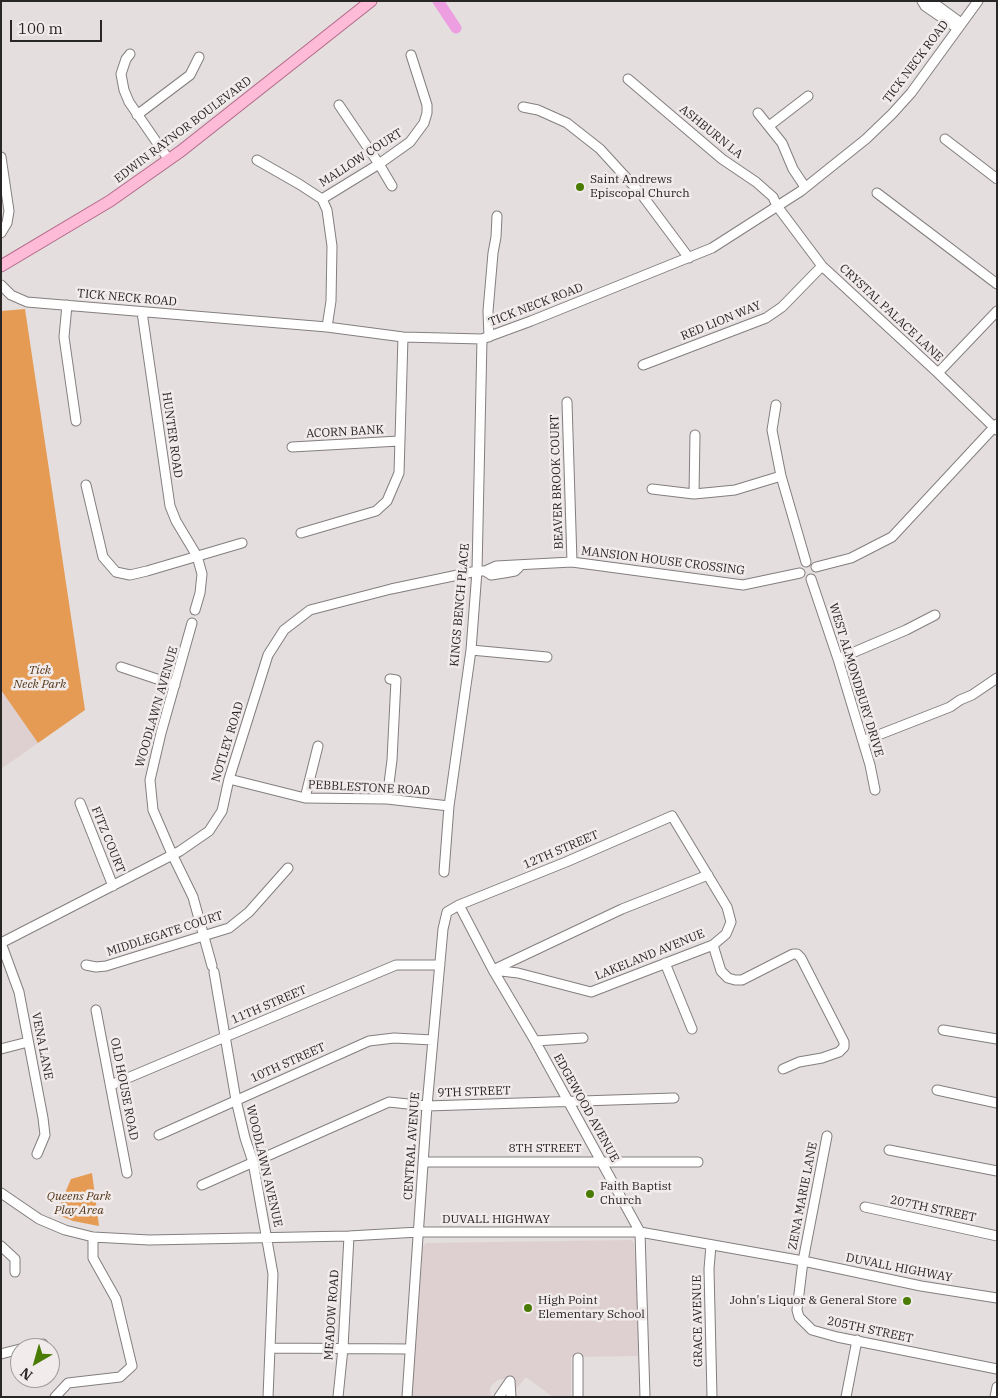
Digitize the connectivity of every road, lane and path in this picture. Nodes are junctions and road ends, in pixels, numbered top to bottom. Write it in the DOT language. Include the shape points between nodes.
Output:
graph roads {
  1 [pos="371,1"];
  2 [pos="922,1"];
  3 [pos="931,1"];
  4 [pos="978,1"];
  5 [pos="959,26"];
  6 [pos="130,54"];
  7 [pos="411,55"];
  8 [pos="199,57"];
  9 [pos="628,79"];
  10 [pos="808,96"];
  11 [pos="339,104"];
  12 [pos="523,107"];
  13 [pos="758,113"];
  14 [pos="137,115"];
  15 [pos="769,126"];
  16 [pos="945,139"];
  17 [pos="1,157"];
  18 [pos="169,160"];
  19 [pos="257,160"];
  20 [pos="379,164"];
  21 [pos="997,179"];
  22 [pos="392,186"];
  23 [pos="805,187"];
  24 [pos="877,193"];
  25 [pos="322,199"];
  26 [pos="777,206"];
  27 [pos="496,216"];
  28 [pos="1,233"];
  29 [pos="688,258"];
  30 [pos="1,266"];
  31 [pos="822,266"];
  32 [pos="997,284"];
  33 [pos="1,285"];
  34 [pos="67,305"];
  35 [pos="997,311"];
  36 [pos="142,312"];
  37 [pos="327,327"];
  38 [pos="402,336"];
  39 [pos="486,338"];
  40 [pos="643,365"];
  41 [pos="938,373"];
  42 [pos="567,402"];
  43 [pos="776,405"];
  44 [pos="76,421"];
  45 [pos="996,427"];
  46 [pos="695,435"];
  47 [pos="399,441"];
  48 [pos="292,447"];
  49 [pos="781,476"];
  50 [pos="86,484"];
  51 [pos="652,489"];
  52 [pos="694,494"];
  53 [pos="301,533"];
  54 [pos="242,543"];
  55 [pos="197,556"];
  56 [pos="572,562"];
  57 [pos="806,562"];
  58 [pos="816,567"];
  59 [pos="481,571"];
  60 [pos="800,573"];
  61 [pos="811,579"];
  62 [pos="195,610"];
  63 [pos="935,615"];
  64 [pos="192,623"];
  65 [pos="470,650"];
  66 [pos="547,657"];
  67 [pos="838,659"];
  68 [pos="121,667"];
  69 [pos="997,678"];
  70 [pos="390,679"];
  71 [pos="175,685"];
  72 [pos="863,741"];
  73 [pos="318,746"];
  74 [pos="229,779"];
  75 [pos="875,790"];
  76 [pos="305,798"];
  77 [pos="387,799"];
  78 [pos="80,803"];
  79 [pos="448,806"];
  80 [pos="172,854"];
  81 [pos="288,868"];
  82 [pos="444,872"];
  83 [pos="708,875"];
  84 [pos="113,886"];
  85 [pos="459,904"];
  86 [pos="205,935"];
  87 [pos="1,943"];
  88 [pos="712,944"];
  89 [pos="665,963"];
  90 [pos="86,965"];
  91 [pos="440,965"];
  92 [pos="493,970"];
  93 [pos="96,1010"];
  94 [pos="692,1028"];
  95 [pos="942,1030"];
  96 [pos="226,1036"];
  97 [pos="583,1038"];
  98 [pos="997,1039"];
  99 [pos="433,1040"];
  100 [pos="535,1041"];
  101 [pos="28,1042"];
  102 [pos="1,1049"];
  103 [pos="782,1068"];
  104 [pos="111,1086"];
  105 [pos="937,1090"];
  106 [pos="674,1098"];
  107 [pos="236,1100"];
  108 [pos="568,1101"];
  109 [pos="997,1103"];
  110 [pos="427,1106"];
  111 [pos="159,1135"];
  112 [pos="828,1136"];
  113 [pos="889,1150"];
  114 [pos="37,1154"];
  115 [pos="601,1161"];
  116 [pos="253,1162"];
  117 [pos="423,1162"];
  118 [pos="698,1162"];
  119 [pos="997,1171"];
  120 [pos="127,1173"];
  121 [pos="202,1184"];
  122 [pos="3,1198"];
  123 [pos="865,1207"];
  124 [pos="419,1232"];
  125 [pos="640,1232"];
  126 [pos="267,1236"];
  127 [pos="349,1236"];
  128 [pos="997,1236"];
  129 [pos="93,1237"];
  130 [pos="711,1245"];
  131 [pos="1,1246"];
  132 [pos="803,1261"];
  133 [pos="15,1272"];
  134 [pos="997,1298"];
  135 [pos="857,1340"];
  136 [pos="271,1348"];
  137 [pos="343,1348"];
  138 [pos="409,1349"];
  139 [pos="578,1358"];
  140 [pos="997,1369"];
  141 [pos="997,1387"];
  142 [pos="55,1397"];
  143 [pos="268,1397"];
  144 [pos="338,1397"];
  145 [pos="407,1397"];
  146 [pos="499,1397"];
  147 [pos="511,1397"];
  148 [pos="578,1397"];
  149 [pos="646,1397"];
  150 [pos="712,1397"];
  151 [pos="846,1397"];
  152 [pos="995,1397"];
  1 -- 18 [label="main road, EDWIN RAYNOR BOULEVARD"];
  2 -- 5 [label="street"];
  3 -- 5 [label="street"];
  4 -- 5 [label="street, TICK NECK ROAD"];
  5 -- 23 [label="street, TICK NECK ROAD" via="892,114"];
  6 -- 14 [label="street" via="121,74 129,102"];
  7 -- 20 [label="street, MALLOW COURT" via="427,113 414,138"];
  8 -- 14 [label="street" via="190,74"];
  9 -- 26 [label="street, ASHBURN LA" via="722,160 756,182 773,197"];
  10 -- 15 [label="street"];
  11 -- 20 [label="street"];
  12 -- 29 [label="street" via="566,123 600,149 642,195"];
  13 -- 15 [label="street"];
  14 -- 18 [label="street"];
  15 -- 23 [label="street" via="782,143"];
  16 -- 21 [label="street"];
  17 -- 28 [label="street" via="9,211"];
  18 -- 30 [label="main road, EDWIN RAYNOR BOULEVARD" via="110,201"];
  19 -- 25 [label="street"];
  20 -- 22 [label="street"];
  20 -- 25 [label="street, MALLOW COURT"];
  23 -- 26 [label="street, TICK NECK ROAD"];
  24 -- 32 [label="street"];
  25 -- 37 [label="street" via="327,210 332,246"];
  26 -- 29 [label="street, TICK NECK ROAD" via="712,248"];
  26 -- 31 [label="street, CRYSTAL PALACE LANE"];
  27 -- 39 [label="street, KINGS BENCH PLACE"];
  29 -- 39 [label="street, TICK NECK ROAD"];
  31 -- 40 [label="street, RED LION WAY" via="782,307 766,318"];
  31 -- 41 [label="street, CRYSTAL PALACE LANE"];
  33 -- 34 [label="street, TICK NECK ROAD" via="18,300"];
  34 -- 36 [label="street, TICK NECK ROAD"];
  34 -- 44 [label="street" via="64,337"];
  35 -- 41 [label="street"];
  36 -- 37 [label="street, TICK NECK ROAD"];
  36 -- 55 [label="street, HUNTER ROAD" via="170,506"];
  37 -- 38 [label="street, TICK NECK ROAD"];
  38 -- 39 [label="street, TICK NECK ROAD"];
  38 -- 47 [label="street"];
  39 -- 59 [label="street, KINGS BENCH PLACE"];
  41 -- 45 [label="street, CRYSTAL PALACE LANE"];
  42 -- 56 [label="street, BEAVER BROOK COURT"];
  43 -- 49 [label="street" via="772,430"];
  45 -- 58 [label="street" via="892,537 851,558"];
  46 -- 52 [label="street"];
  47 -- 48 [label="street, ACORN BANK"];
  47 -- 53 [label="street" via="399,473 387,501 376,511"];
  49 -- 52 [label="street" via="735,490"];
  49 -- 57 [label="street"];
  50 -- 55 [label="street" via="103,557 116,572 130,575"];
  51 -- 52 [label="street"];
  54 -- 55 [label="street"];
  55 -- 62 [label="street" via="202,574"];
  56 -- 59 [label="street, MANSION HOUSE CROSSING" via="521,565 515,571 491,575"];
  56 -- 60 [label="street, MANSION HOUSE CROSSING" via="743,585"];
  57 -- 58 [label="street"];
  57 -- 60 [label="street"];
  58 -- 61 [label="street" via="817,573"];
  59 -- 65 [label="street, KINGS BENCH PLACE"];
  59 -- 74 [label="street, NOTLEY ROAD" via="310,610 284,630 268,655"];
  60 -- 61 [label="street" via="805,579"];
  61 -- 67 [label="street, WEST ALMONDBURY DRIVE"];
  63 -- 67 [label="street"];
  64 -- 71 [label="street, WOODLAWN AVENUE"];
  65 -- 66 [label="street"];
  65 -- 79 [label="street, KINGS BENCH PLACE"];
  67 -- 72 [label="street, WEST ALMONDBURY DRIVE"];
  68 -- 71 [label="street"];
  69 -- 72 [label="street" via="950,707"];
  70 -- 77 [label="street" via="396,680"];
  71 -- 80 [label="street, WOODLAWN AVENUE" via="150,780 153,810"];
  72 -- 75 [label="street, WEST ALMONDBURY DRIVE"];
  73 -- 76 [label="street"];
  74 -- 76 [label="street, PEBBLESTONE ROAD"];
  74 -- 80 [label="street, NOTLEY ROAD" via="222,811 209,831"];
  76 -- 77 [label="street, PEBBLESTONE ROAD"];
  77 -- 79 [label="street, PEBBLESTONE ROAD"];
  78 -- 84 [label="street, FITZ COURT"];
  79 -- 82 [label="street, KINGS BENCH PLACE"];
  80 -- 84 [label="street, NOTLEY ROAD"];
  80 -- 86 [label="street, WOODLAWN AVENUE" via="193,897"];
  81 -- 86 [label="street, MIDDLEGATE COURT" via="249,912 229,928"];
  83 -- 85 [label="street, 12TH STREET" via="672,816"];
  83 -- 88 [label="street, LAKELAND AVENUE" via="727,907 731,922 726,934"];
  83 -- 92 [label="street" via="622,909"];
  84 -- 87 [label="street, NOTLEY ROAD"];
  85 -- 91 [label="street, CENTRAL AVENUE" via="447,912"];
  85 -- 92 [label="street, EDGEWOOD AVENUE"];
  86 -- 90 [label="street, MIDDLEGATE COURT" via="106,966"];
  86 -- 96 [label="street, WOODLAWN AVENUE"];
  87 -- 101 [label="street, VENA LANE" via="19,992"];
  88 -- 89 [label="street, LAKELAND AVENUE"];
  88 -- 103 [label="street" via="721,971 735,980 742,980 793,954 801,958 844,1042 844,1048 822,1058"];
  89 -- 92 [label="street, LAKELAND AVENUE" via="591,992 518,973"];
  89 -- 94 [label="street"];
  91 -- 96 [label="street, 11TH STREET" via="396,965"];
  91 -- 99 [label="street, CENTRAL AVENUE"];
  92 -- 100 [label="street, EDGEWOOD AVENUE"];
  93 -- 104 [label="street, OLD HOUSE ROAD"];
  95 -- 98 [label="street"];
  96 -- 104 [label="street, 11TH STREET"];
  96 -- 107 [label="street, WOODLAWN AVENUE"];
  97 -- 100 [label="street"];
  99 -- 107 [label="street, 10TH STREET" via="394,1038 369,1041"];
  99 -- 110 [label="street, CENTRAL AVENUE"];
  100 -- 108 [label="street, EDGEWOOD AVENUE"];
  101 -- 102 [label="street"];
  101 -- 114 [label="street, VENA LANE" via="45,1135"];
  104 -- 120 [label="street, OLD HOUSE ROAD"];
  105 -- 109 [label="street"];
  106 -- 108 [label="street, 9TH STREET"];
  107 -- 111 [label="street, 10TH STREET"];
  107 -- 116 [label="street, WOODLAWN AVENUE"];
  108 -- 110 [label="street, 9TH STREET"];
  108 -- 115 [label="street, EDGEWOOD AVENUE"];
  110 -- 116 [label="street, 9TH STREET" via="389,1102"];
  110 -- 117 [label="street, CENTRAL AVENUE"];
  112 -- 132 [label="street, ZENA MARIE LANE"];
  113 -- 119 [label="street"];
  115 -- 117 [label="street, 8TH STREET"];
  115 -- 118 [label="street, 8TH STREET"];
  115 -- 125 [label="street, EDGEWOOD AVENUE"];
  116 -- 121 [label="street, 9TH STREET"];
  116 -- 126 [label="street, WOODLAWN AVENUE"];
  117 -- 124 [label="street, CENTRAL AVENUE"];
  122 -- 129 [label="street, DUVALL HIGHWAY" via="39,1219"];
  123 -- 128 [label="street, 207TH STREET"];
  124 -- 125 [label="street, DUVALL HIGHWAY"];
  124 -- 127 [label="street, DUVALL HIGHWAY"];
  124 -- 138 [label="street, CENTRAL AVENUE"];
  125 -- 130 [label="street, DUVALL HIGHWAY"];
  125 -- 149 [label="street, EDGEWOOD AVENUE"];
  126 -- 127 [label="street, DUVALL HIGHWAY"];
  126 -- 129 [label="street, DUVALL HIGHWAY" via="149,1240"];
  126 -- 136 [label="street, WOODLAWN AVENUE" via="273,1274"];
  127 -- 137 [label="street, MEADOW ROAD"];
  129 -- 142 [label="street" via="93,1258 116,1299 132,1366 120,1377 68,1383"];
  130 -- 132 [label="street, DUVALL HIGHWAY"];
  130 -- 150 [label="street, GRACE AVENUE"];
  131 -- 133 [label="street" via="15,1259"];
  132 -- 134 [label="street, DUVALL HIGHWAY"];
  132 -- 135 [label="street, 205TH STREET" via="799,1316 812,1330"];
  135 -- 140 [label="street, 205TH STREET"];
  135 -- 151 [label="street"];
  136 -- 137 [label="street"];
  136 -- 143 [label="street, WOODLAWN AVENUE"];
  137 -- 138 [label="street"];
  137 -- 144 [label="street, MEADOW ROAD"];
  138 -- 145 [label="street, CENTRAL AVENUE"];
  139 -- 148 [label="street"];
  141 -- 152 [label="street"];
  146 -- 147 [label="street" via="510,1380"];
}
